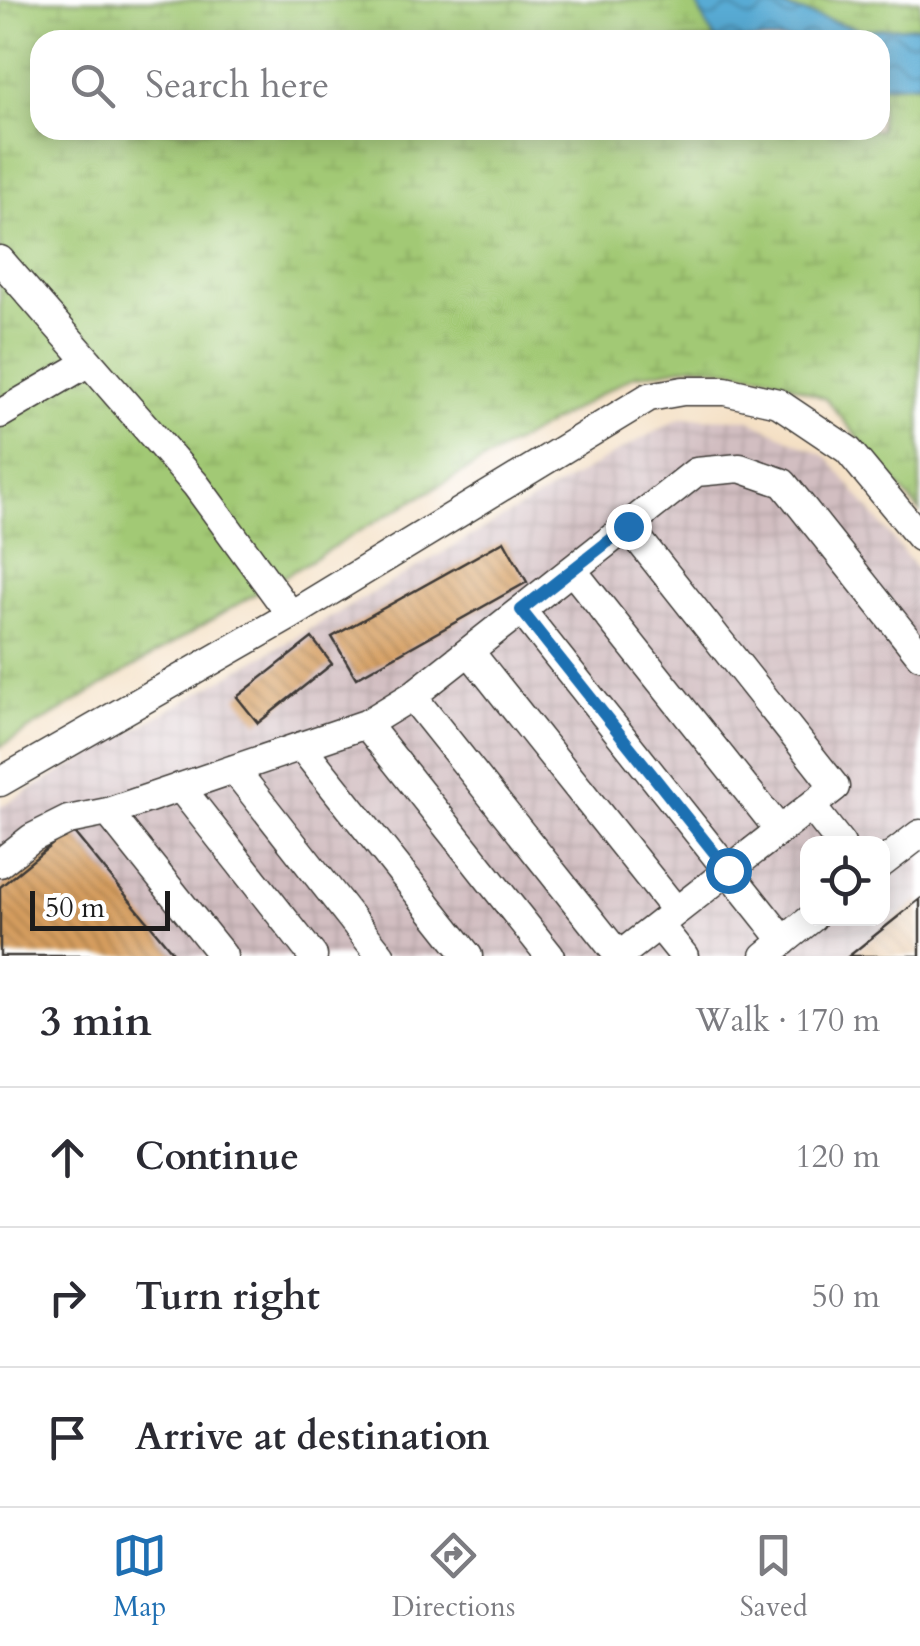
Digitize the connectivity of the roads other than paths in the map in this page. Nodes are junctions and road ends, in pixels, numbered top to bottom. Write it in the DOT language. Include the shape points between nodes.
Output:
graph roads {
  1 [pos="0,260"];
  2 [pos="89,362"];
  3 [pos="0,414"];
  4 [pos="628,526"];
  5 [pos="920,537"];
  6 [pos="572,570"];
  7 [pos="521,610"];
  8 [pos="291,615"];
  9 [pos="469,651"];
  10 [pos="920,655"];
  11 [pos="412,696"];
  12 [pos="366,724"];
  13 [pos="301,746"];
  14 [pos="234,769"];
  15 [pos="0,782"];
  16 [pos="180,788"];
  17 [pos="810,806"];
  18 [pos="108,812"];
  19 [pos="779,830"];
  20 [pos="920,834"];
  21 [pos="834,836"];
  22 [pos="890,857"];
  23 [pos="0,863"];
  24 [pos="728,870"];
  25 [pos="668,918"];
  26 [pos="802,926"];
  27 [pos="774,948"];
  28 [pos="223,956"];
  29 [pos="313,956"];
  30 [pos="381,956"];
  31 [pos="468,956"];
  32 [pos="550,956"];
  33 [pos="619,956"];
  34 [pos="684,956"];
  1 -- 2 [label="street"];
  2 -- 3 [label="street"];
  2 -- 8 [label="street" via="196,485"];
  4 -- 6 [label="street"];
  4 -- 10 [label="street" via="696,472 740,468 783,482"];
  4 -- 17 [label="street" via="835,786"];
  5 -- 8 [label="street" via="848,450 811,423 778,403 725,391 682,391 648,398"];
  6 -- 7 [label="street"];
  6 -- 19 [label="street"];
  7 -- 9 [label="street"];
  7 -- 24 [label="street"];
  8 -- 15 [label="street"];
  9 -- 11 [label="street"];
  9 -- 25 [label="street"];
  11 -- 12 [label="street"];
  11 -- 33 [label="street"];
  12 -- 13 [label="street"];
  12 -- 32 [label="street"];
  13 -- 14 [label="street"];
  13 -- 31 [label="street"];
  14 -- 16 [label="street"];
  14 -- 30 [label="street"];
  16 -- 18 [label="street"];
  16 -- 29 [label="street"];
  17 -- 19 [label="street"];
  17 -- 21 [label="street"];
  18 -- 23 [label="street" via="68,820"];
  18 -- 28 [label="street"];
  19 -- 24 [label="street"];
  20 -- 22 [label="street"];
  24 -- 25 [label="street"];
  24 -- 27 [label="street"];
  25 -- 33 [label="street"];
  25 -- 34 [label="street"];
  26 -- 27 [label="street"];
}
